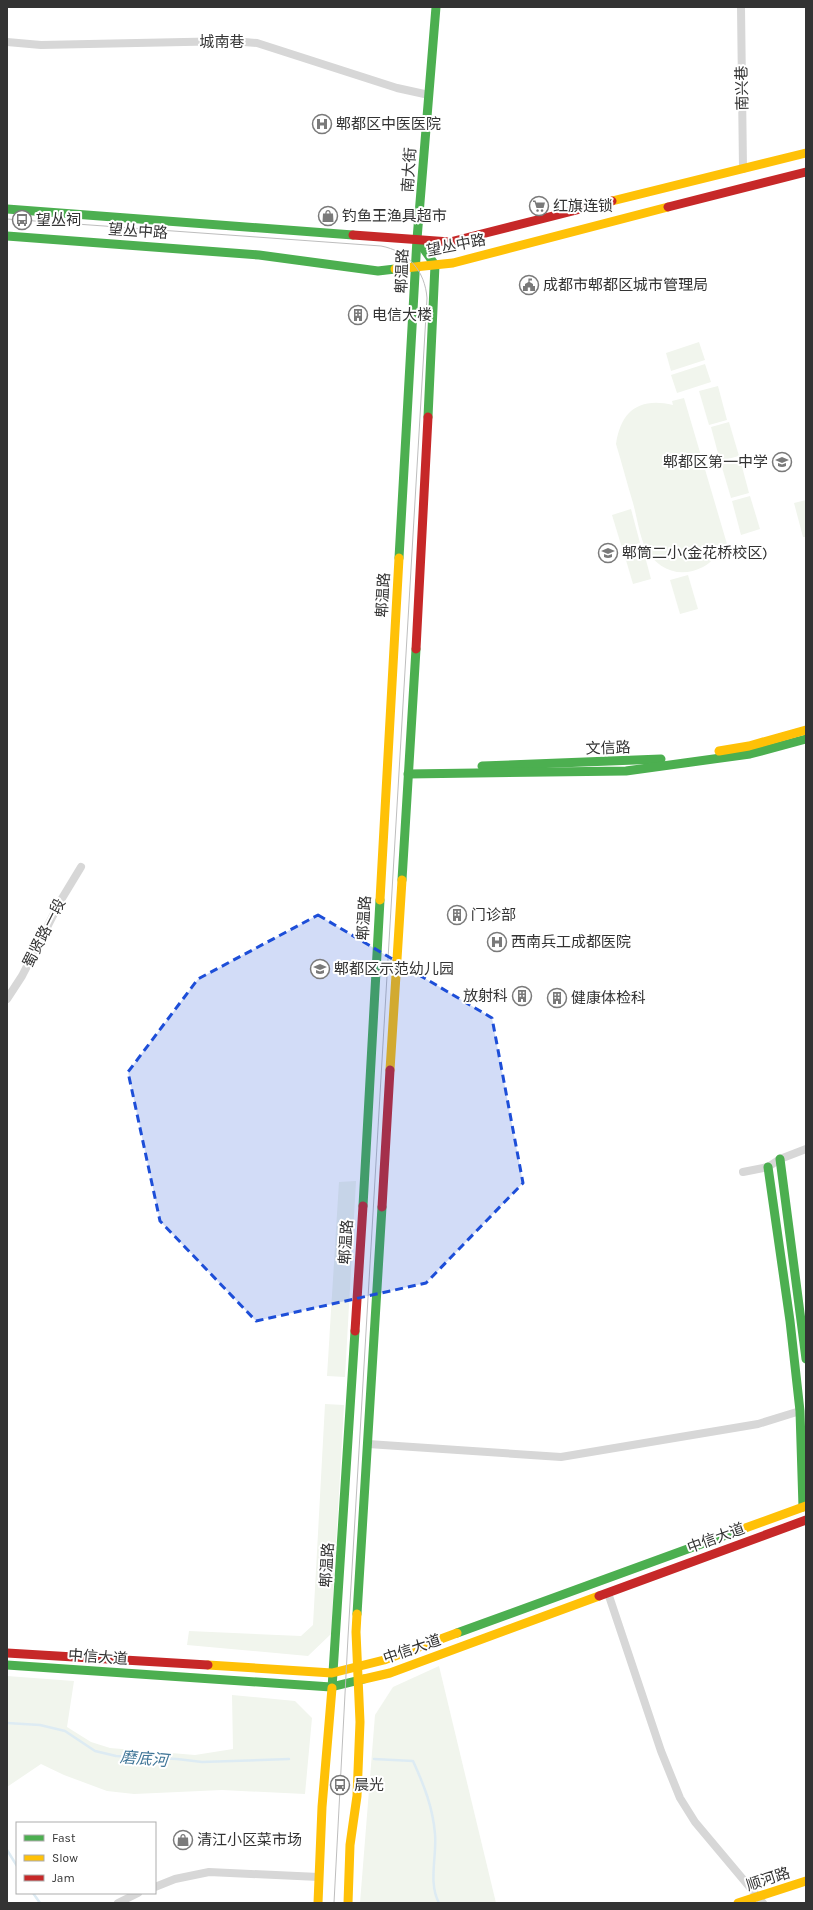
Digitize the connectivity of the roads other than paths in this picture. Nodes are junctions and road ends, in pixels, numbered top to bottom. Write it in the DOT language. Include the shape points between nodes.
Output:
graph roads {
  1 [pos="436,7"];
  2 [pos="741,7"];
  3 [pos="7,42"];
  4 [pos="429,95"];
  5 [pos="806,153"];
  6 [pos="743,169"];
  7 [pos="806,172"];
  8 [pos="7,208"];
  9 [pos="7,236"];
  10 [pos="417,239"];
  11 [pos="435,265"];
  12 [pos="416,267"];
  13 [pos="806,730"];
  14 [pos="806,739"];
  15 [pos="408,771"];
  16 [pos="81,867"];
  17 [pos="7,999"];
  18 [pos="806,1149"];
  19 [pos="780,1159"];
  20 [pos="768,1166"];
  21 [pos="743,1172"];
  22 [pos="806,1360"];
  23 [pos="800,1411"];
  24 [pos="368,1444"];
  25 [pos="805,1507"];
  26 [pos="806,1520"];
  27 [pos="608,1593"];
  28 [pos="7,1653"];
  29 [pos="7,1666"];
  30 [pos="357,1667"];
  31 [pos="332,1673"];
  32 [pos="358,1680"];
  33 [pos="331,1686"];
  34 [pos="319,1877"];
  35 [pos="806,1881"];
  36 [pos="156,1887"];
  37 [pos="136,1894"];
  38 [pos="761,1900"];
  39 [pos="118,1903"];
  40 [pos="318,1903"];
  41 [pos="348,1903"];
  42 [pos="738,1903"];
  1 -- 4 [label="main road, 南大街"];
  2 -- 6 [label="street, 南兴巷"];
  3 -- 4 [label="street, 城南巷" via="41,46 257,42 397,88"];
  4 -- 10 [label="main road, 南大街"];
  5 -- 6 [label="main road, 望丛中路"];
  6 -- 10 [label="main road, 望丛中路" via="450,242"];
  7 -- 11 [label="main road, 望丛中路" via="453,264"];
  8 -- 10 [label="main road, 望丛中路"];
  9 -- 12 [label="main road, 望丛中路" via="259,255 378,271"];
  10 -- 11 [label="main road, 郫温路"];
  10 -- 12 [label="main road, 郫温路"];
  11 -- 12 [label="main road, 望丛中路"];
  11 -- 15 [label="main road" via="419,603"];
  12 -- 31 [label="main road, 郫温路" via="366,1154 337,1631"];
  13 -- 15 [label="main road, 文信路" via="749,746 679,758"];
  14 -- 15 [label="main road" via="750,754 626,771"];
  15 -- 24 [label="main road"];
  16 -- 17 [label="street, 蜀贤路一段"];
  18 -- 19 [label="street"];
  19 -- 20 [label="street"];
  19 -- 22 [label="main road"];
  20 -- 21 [label="street"];
  20 -- 23 [label="main road"];
  23 -- 24 [label="street" via="758,1424 561,1457"];
  23 -- 25 [label="main road"];
  24 -- 30 [label="main road" via="356,1632"];
  25 -- 30 [label="main road, 中信大道" via="384,1660"];
  26 -- 27 [label="main road, 中信大道"];
  27 -- 32 [label="main road, 中信大道" via="390,1673"];
  27 -- 38 [label="street" via="661,1751 680,1798 695,1822"];
  28 -- 31 [label="main road, 中信大道"];
  29 -- 33 [label="main road, 中信大道"];
  30 -- 31 [label="main road, 中信大道"];
  30 -- 32 [label="main road"];
  31 -- 33 [label="main road, 郫温路"];
  32 -- 33 [label="main road, 中信大道"];
  32 -- 41 [label="main road" via="360,1730 357,1796 350,1845"];
  33 -- 34 [label="main road, 郫温路"];
  34 -- 36 [label="street" via="209,1872 175,1879"];
  34 -- 40 [label="main road, 郫温路"];
  35 -- 38 [label="main road, 顺河路"];
  37 -- 39 [label="street"];
  38 -- 42 [label="main road, 顺河路"];
}
